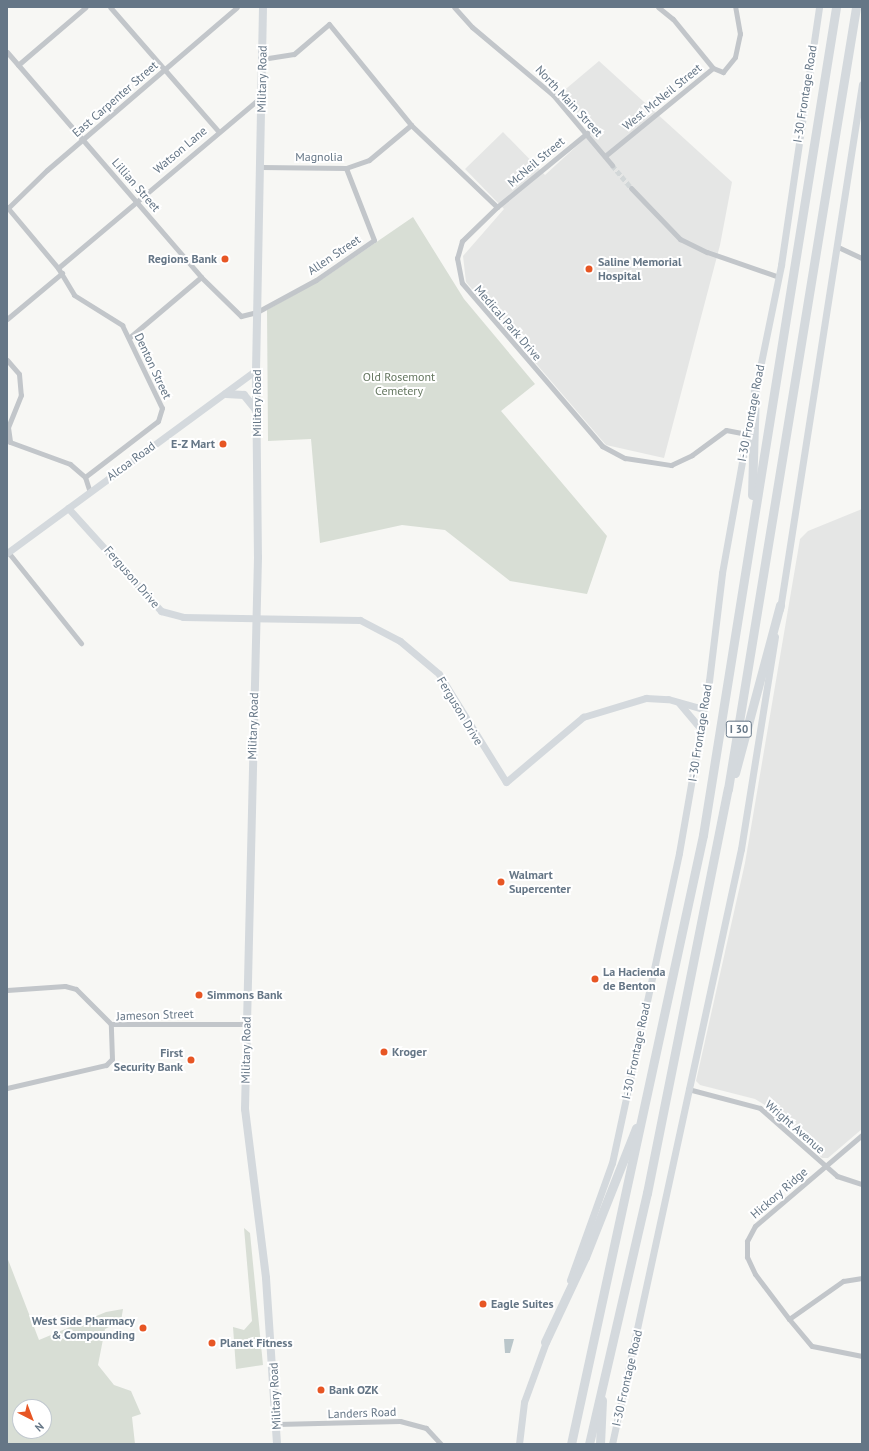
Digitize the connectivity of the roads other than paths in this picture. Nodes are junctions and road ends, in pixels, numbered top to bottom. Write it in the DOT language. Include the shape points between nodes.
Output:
graph roads {
  1 [pos="86,7"];
  2 [pos="110,7"];
  3 [pos="237,7"];
  4 [pos="263,7"];
  5 [pos="454,7"];
  6 [pos="658,7"];
  7 [pos="735,7"];
  8 [pos="819,7"];
  9 [pos="836,7"];
  10 [pos="856,7"];
  11 [pos="7,52"];
  12 [pos="262,59"];
  13 [pos="18,65"];
  14 [pos="713,68"];
  15 [pos="164,69"];
  16 [pos="862,84"];
  17 [pos="262,96"];
  18 [pos="411,125"];
  19 [pos="218,131"];
  20 [pos="587,133"];
  21 [pos="82,139"];
  22 [pos="605,156"];
  23 [pos="612,165"];
  24 [pos="261,167"];
  25 [pos="346,168"];
  26 [pos="631,188"];
  27 [pos="136,199"];
  28 [pos="497,207"];
  29 [pos="8,208"];
  30 [pos="838,247"];
  31 [pos="862,258"];
  32 [pos="60,271"];
  33 [pos="201,276"];
  34 [pos="779,277"];
  35 [pos="257,312"];
  36 [pos="7,318"];
  37 [pos="130,337"];
  38 [pos="7,360"];
  39 [pos="256,370"];
  40 [pos="756,387"];
  41 [pos="226,394"];
  42 [pos="257,411"];
  43 [pos="747,434"];
  44 [pos="85,477"];
  45 [pos="90,492"];
  46 [pos="68,508"];
  47 [pos="750,532"];
  48 [pos="8,553"];
  49 [pos="780,604"];
  50 [pos="256,617"];
  51 [pos="81,643"];
  52 [pos="678,702"];
  53 [pos="704,709"];
  54 [pos="701,729"];
  55 [pos="728,789"];
  56 [pos="7,990"];
  57 [pos="111,1024"];
  58 [pos="246,1024"];
  59 [pos="7,1088"];
  60 [pos="688,1089"];
  61 [pos="646,1102"];
  62 [pos="862,1135"];
  63 [pos="825,1166"];
  64 [pos="862,1184"];
  65 [pos="862,1278"];
  66 [pos="790,1319"];
  67 [pos="545,1342"];
  68 [pos="862,1356"];
  69 [pos="602,1387"];
  70 [pos="277,1424"];
  71 [pos="278,1444"];
  72 [pos="441,1444"];
  73 [pos="519,1444"];
  74 [pos="571,1444"];
  75 [pos="589,1444"];
  76 [pos="600,1444"];
  77 [pos="612,1444"];
  1 -- 13 [label="street"];
  2 -- 15 [label="street"];
  3 -- 15 [label="street, East Carpenter Street"];
  4 -- 12 [label="main road, Military Road"];
  5 -- 20 [label="street, North Main Street" via="472,27 529,72"];
  6 -- 14 [label="street" via="673,18"];
  7 -- 14 [label="street" via="740,34 736,57 723,72"];
  8 -- 34 [label="main road, I-30 Frontage Road"];
  9 -- 47 [label="highway, I 30"];
  10 -- 55 [label="highway, I 30"];
  11 -- 13 [label="street, Lillian Street"];
  12 -- 17 [label="main road, Military Road"];
  12 -- 18 [label="street" via="294,54 329,24"];
  13 -- 21 [label="street, Lillian Street"];
  14 -- 22 [label="street, West McNeil Street"];
  15 -- 19 [label="street"];
  15 -- 21 [label="street, East Carpenter Street"];
  16 -- 30 [label="main road, I-30 Frontage Road"];
  17 -- 19 [label="street, Watson Lane"];
  17 -- 24 [label="main road, Military Road"];
  18 -- 25 [label="street, Magnolia" via="369,160"];
  18 -- 28 [label="street"];
  19 -- 27 [label="street, Watson Lane"];
  20 -- 22 [label="street, North Main Street"];
  20 -- 28 [label="street, McNeil Street"];
  21 -- 27 [label="street, Lillian Street"];
  21 -- 29 [label="street, East Carpenter Street"];
  22 -- 23 [label="street, North Main Street"];
  24 -- 25 [label="street, Magnolia"];
  24 -- 35 [label="main road, Military Road"];
  25 -- 35 [label="street, Allen Street" via="374,240 316,280"];
  26 -- 34 [label="street" via="680,239 707,252"];
  27 -- 32 [label="street, Watson Lane"];
  27 -- 33 [label="street, Lillian Street"];
  28 -- 43 [label="street, Medical Park Drive" via="462,241 457,258 462,283 602,446 626,458 671,465 692,455 726,430"];
  29 -- 32 [label="street, Denton Street"];
  30 -- 31 [label="street"];
  30 -- 49 [label="main road, I-30 Frontage Road"];
  32 -- 36 [label="street, Watson Lane"];
  32 -- 37 [label="street, Denton Street" via="74,294 86,305 104,311"];
  33 -- 35 [label="street, Lillian Street" via="231,310 241,316"];
  33 -- 37 [label="street"];
  34 -- 40 [label="main road, I-30 Frontage Road"];
  35 -- 39 [label="main road, Military Road"];
  37 -- 44 [label="street, Denton Street" via="162,408 158,421"];
  38 -- 44 [label="street" via="19,374 21,395 8,427 10,442 70,464"];
  39 -- 41 [label="main road, Alcoa Road"];
  39 -- 42 [label="main road, Military Road"];
  40 -- 43 [label="main road, I-30 Frontage Road"];
  40 -- 47 [label="highway"];
  41 -- 42 [label="main road" via="244,395"];
  41 -- 45 [label="main road, Alcoa Road"];
  42 -- 50 [label="main road, Military Road"];
  43 -- 53 [label="main road, I-30 Frontage Road" via="722,573"];
  44 -- 45 [label="street"];
  45 -- 46 [label="main road, Alcoa Road"];
  46 -- 48 [label="main road, Alcoa Road"];
  46 -- 50 [label="main road, Ferguson Drive" via="161,611 183,617"];
  47 -- 61 [label="highway, I 30" via="703,835"];
  48 -- 51 [label="street"];
  49 -- 55 [label="highway" via="742,755"];
  49 -- 60 [label="main road, I-30 Frontage Road" via="744,831"];
  50 -- 52 [label="main road, Ferguson Drive" via="360,620 400,641 439,674 506,782 583,717 646,698"];
  50 -- 58 [label="main road, Military Road"];
  52 -- 53 [label="main road, Ferguson Drive"];
  52 -- 54 [label="main road"];
  53 -- 54 [label="main road, I-30 Frontage Road"];
  54 -- 67 [label="main road, I-30 Frontage Road" via="679,853 612,1163"];
  55 -- 69 [label="highway, I 30" via="647,1193"];
  56 -- 57 [label="street" via="65,986 76,989"];
  57 -- 58 [label="street, Jameson Street"];
  57 -- 59 [label="street, Jameson Street" via="112,1059 106,1065"];
  58 -- 70 [label="main road, Military Road" via="245,1132 266,1278"];
  60 -- 63 [label="street, Wright Avenue" via="760,1108"];
  60 -- 77 [label="main road, I-30 Frontage Road"];
  61 -- 67 [label="highway" via="585,1257"];
  61 -- 74 [label="highway, I 30"];
  62 -- 63 [label="street, Hickory Ridge"];
  63 -- 64 [label="street, Wright Avenue" via="837,1176"];
  63 -- 66 [label="street, Hickory Ridge" via="755,1226 746,1241 747,1257 755,1274"];
  65 -- 66 [label="street" via="843,1281"];
  66 -- 68 [label="street, Hickory Ridge" via="812,1346"];
  67 -- 73 [label="main road, I-30 Frontage Road" via="524,1402"];
  69 -- 75 [label="highway, I 30"];
  69 -- 76 [label="highway"];
  70 -- 71 [label="main road, Military Road"];
  70 -- 72 [label="street, Landers Road" via="400,1421 426,1428"];
}
